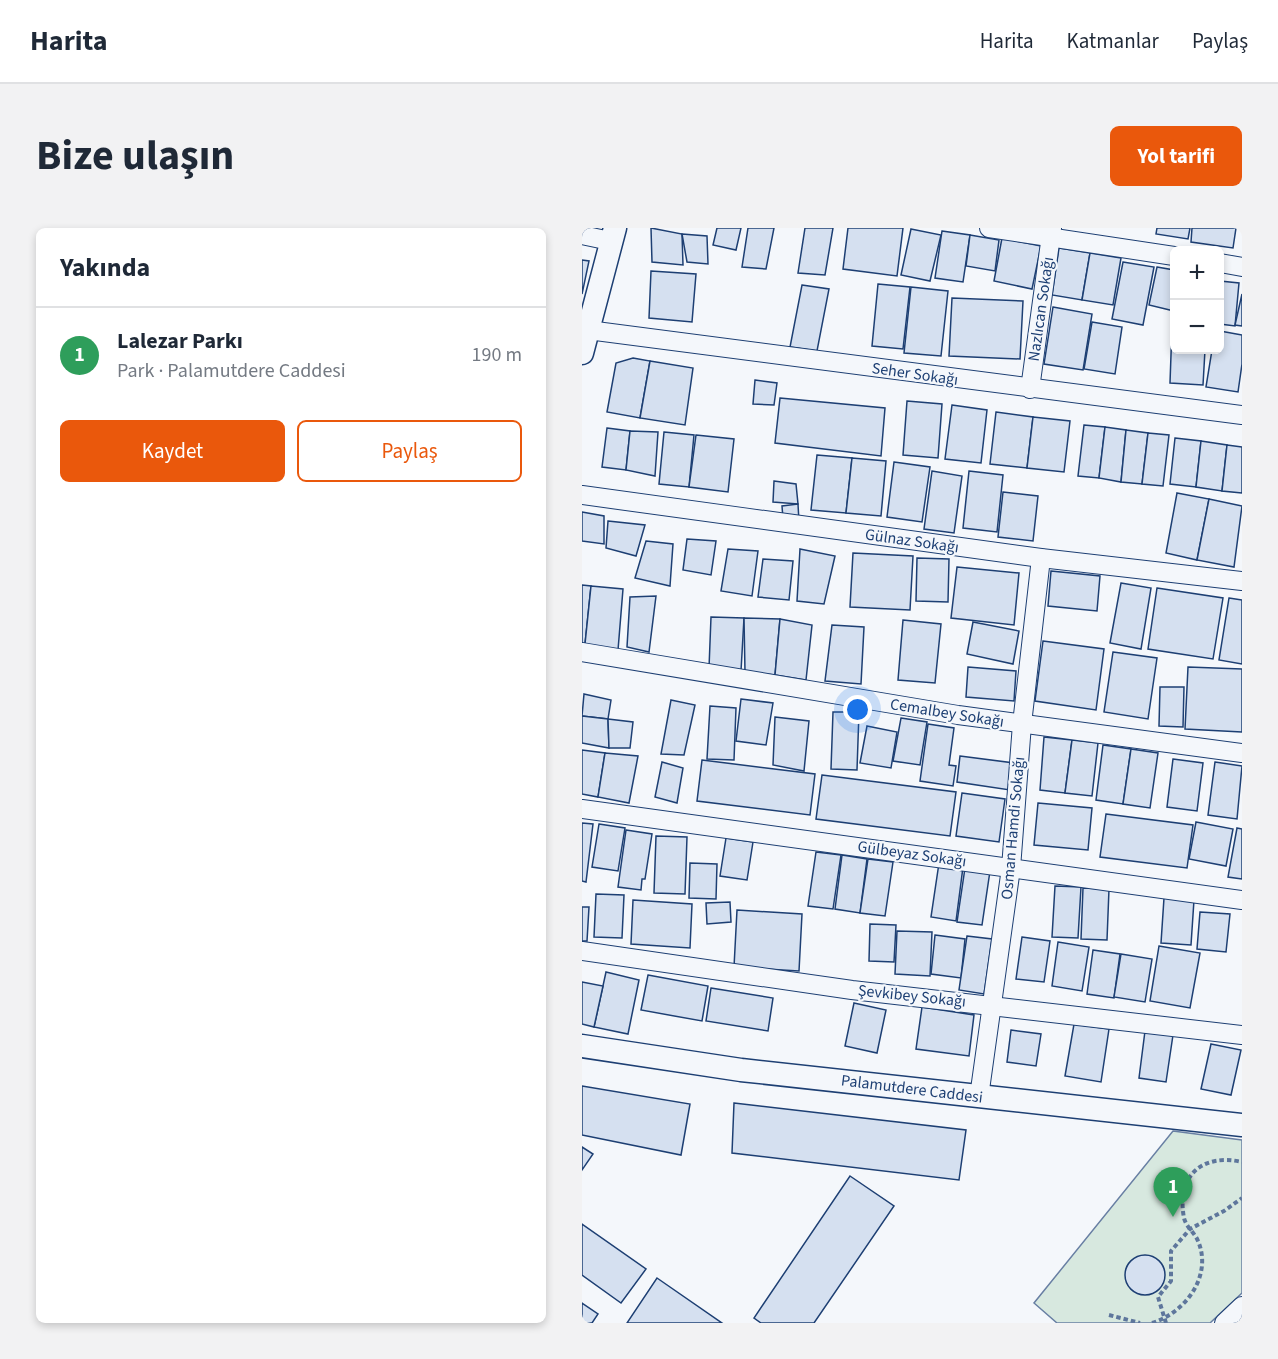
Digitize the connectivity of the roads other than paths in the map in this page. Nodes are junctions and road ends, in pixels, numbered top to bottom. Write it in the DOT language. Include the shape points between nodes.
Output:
graph roads {
  1 [pos="989,228"];
  2 [pos="1051,232"];
  3 [pos="612,234"];
  4 [pos="582,235"];
  5 [pos="1170,255"];
  6 [pos="1224,264"];
  7 [pos="1242,267"];
  8 [pos="588,330"];
  9 [pos="582,353"];
  10 [pos="1030,389"];
  11 [pos="1242,415"];
  12 [pos="582,495"];
  13 [pos="1041,558"];
  14 [pos="1242,581"];
  15 [pos="582,652"];
  16 [pos="1022,724"];
  17 [pos="1242,753"];
  18 [pos="582,809"];
  19 [pos="1011,868"];
  20 [pos="1242,900"];
  21 [pos="582,951"];
  22 [pos="992,1005"];
  23 [pos="1242,1035"];
  24 [pos="582,1046"];
  25 [pos="979,1097"];
  26 [pos="1242,1125"];
  27 [pos="1242,1306"];
  28 [pos="1224,1323"];
  1 -- 2 [label="street"];
  2 -- 5 [label="street"];
  2 -- 10 [label="street, Nazlıcan Sokağı"];
  3 -- 4 [label="street"];
  3 -- 8 [label="street"];
  6 -- 7 [label="street"];
  8 -- 9 [label="street"];
  8 -- 10 [label="street, Seher Sokağı"];
  10 -- 11 [label="street, Seher Sokağı"];
  12 -- 13 [label="street, Gülnaz Sokağı"];
  13 -- 14 [label="street, Gülnaz Sokağı"];
  13 -- 16 [label="street, Osman Hamdi Sokağı"];
  15 -- 16 [label="street, Cemalbey Sokağı"];
  16 -- 17 [label="street, Cemalbey Sokağı"];
  16 -- 19 [label="street, Osman Hamdi Sokağı"];
  18 -- 19 [label="street, Gülbeyaz Sokağı"];
  19 -- 20 [label="street, Gülbeyaz Sokağı"];
  19 -- 22 [label="street, Osman Hamdi Sokağı"];
  21 -- 22 [label="street, Şevkibey Sokağı" via="852,990"];
  22 -- 23 [label="street, Şevkibey Sokağı"];
  22 -- 25 [label="street, Osman Hamdi Sokağı"];
  24 -- 25 [label="street, Palamutdere Caddesi" via="741,1070"];
  25 -- 26 [label="street, Palamutdere Caddesi"];
  27 -- 28 [label="street"];
}
